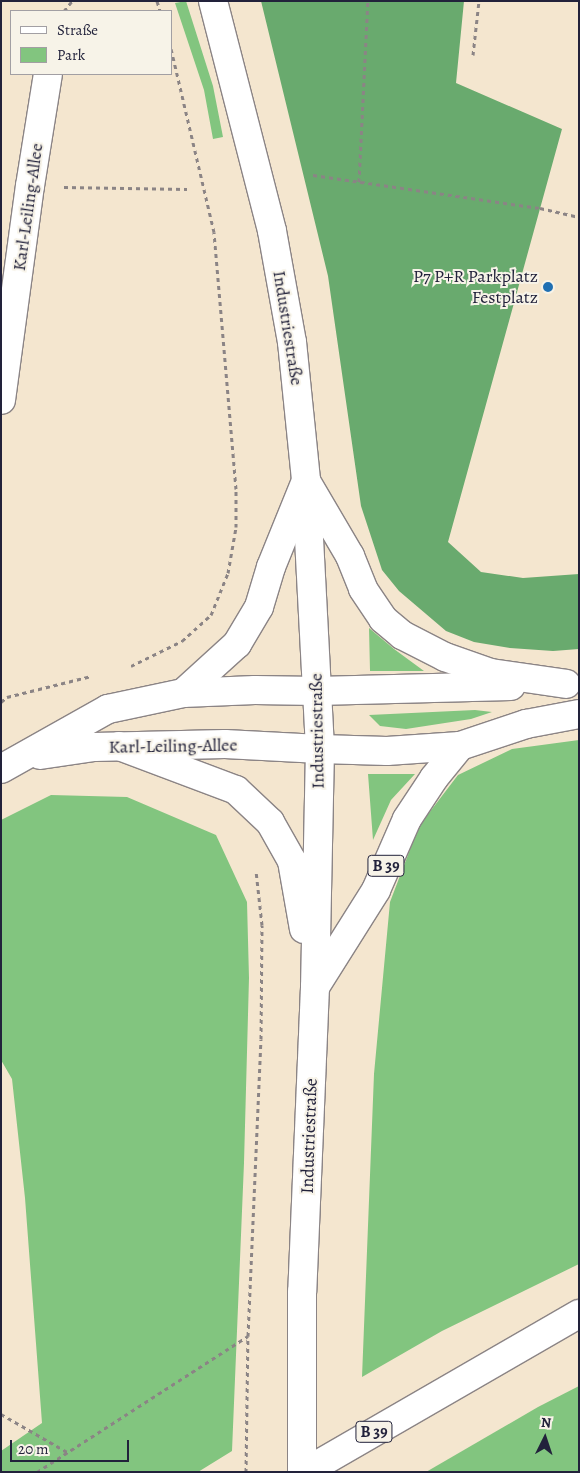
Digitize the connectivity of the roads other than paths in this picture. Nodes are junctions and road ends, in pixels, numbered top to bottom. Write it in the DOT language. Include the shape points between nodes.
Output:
graph roads {
  1 [pos="213,1"];
  2 [pos="48,75"];
  3 [pos="1,400"];
  4 [pos="306,481"];
  5 [pos="572,683"];
  6 [pos="317,692"];
  7 [pos="184,693"];
  8 [pos="579,714"];
  9 [pos="119,746"];
  10 [pos="460,746"];
  11 [pos="320,749"];
  12 [pos="26,757"];
  13 [pos="1,769"];
  14 [pos="315,987"];
  15 [pos="579,1314"];
  16 [pos="304,1472"];
  1 -- 4 [label="street, Industriestraße" via="272,230 292,342"];
  2 -- 3 [label="street, Karl-Leiling-Allee"];
  4 -- 5 [label="street" via="350,556 363,589 383,619 402,635 445,657 491,672"];
  4 -- 6 [label="street, Industriestraße"];
  4 -- 7 [label="street" via="271,566 259,607 237,644"];
  5 -- 6 [label="street, Karl-Leiling-Allee"];
  6 -- 7 [label="street, Karl-Leiling-Allee"];
  6 -- 11 [label="street, Industriestraße"];
  7 -- 12 [label="street, Karl-Leiling-Allee" via="108,709"];
  8 -- 10 [label="street, Karl-Leiling-Allee" via="526,724"];
  9 -- 11 [label="street, Karl-Leiling-Allee" via="240,744"];
  9 -- 12 [label="street, Karl-Leiling-Allee"];
  9 -- 14 [label="street" via="236,790 270,822 292,861"];
  10 -- 11 [label="street, Karl-Leiling-Allee" via="387,751"];
  10 -- 14 [label="street, B 39" via="406,819 376,890"];
  11 -- 14 [label="street, Industriestraße"];
  12 -- 13 [label="street, Karl-Leiling-Allee"];
  14 -- 16 [label="street, Industriestraße" via="302,1292"];
  15 -- 16 [label="street, B 39"];
}
